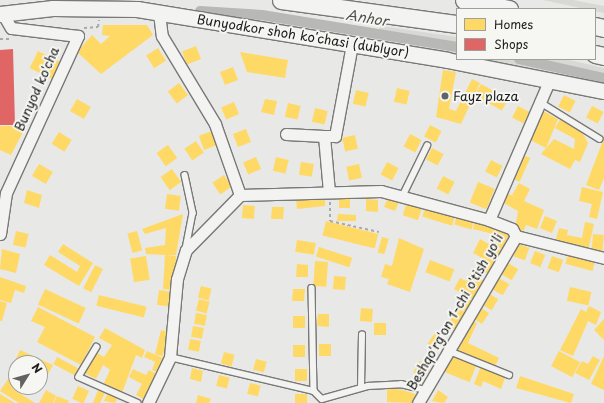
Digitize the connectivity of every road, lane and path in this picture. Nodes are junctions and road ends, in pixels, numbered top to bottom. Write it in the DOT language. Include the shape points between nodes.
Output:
graph roads {
  1 [pos="281,0"];
  2 [pos="464,0"];
  3 [pos="504,8"];
  4 [pos="160,13"];
  5 [pos="2,14"];
  6 [pos="99,20"];
  7 [pos="456,24"];
  8 [pos="98,27"];
  9 [pos="352,44"];
  10 [pos="550,79"];
  11 [pos="604,91"];
  12 [pos="540,102"];
  13 [pos="286,134"];
  14 [pos="324,136"];
  15 [pos="600,139"];
  16 [pos="427,146"];
  17 [pos="185,175"];
  18 [pos="330,192"];
  19 [pos="240,195"];
  20 [pos="402,197"];
  21 [pos="489,220"];
  22 [pos="379,232"];
  23 [pos="0,234"];
  24 [pos="516,236"];
  25 [pos="186,250"];
  26 [pos="604,258"];
  27 [pos="312,288"];
  28 [pos="362,335"];
  29 [pos="97,347"];
  30 [pos="447,350"];
  31 [pos="170,357"];
  32 [pos="509,375"];
  33 [pos="361,387"];
  34 [pos="425,390"];
  35 [pos="314,391"];
  36 [pos="138,403"];
  37 [pos="148,403"];
  38 [pos="418,403"];
  1 -- 7 [label="main road"];
  2 -- 3 [label="main road"];
  4 -- 5 [label="street, Bunyodkor shoh koʻchasi (dublyor)" via="137,8 53,8"];
  4 -- 9 [label="street, Bunyodkor shoh koʻchasi (dublyor)"];
  4 -- 19 [label="street" via="162,36 215,124"];
  5 -- 23 [label="street, Bunyod ko'cha" via="11,28 78,36 6,193"];
  6 -- 8 [label="path"];
  9 -- 10 [label="street, Bunyodkor shoh koʻchasi (dublyor)"];
  9 -- 14 [label="street" via="335,136"];
  10 -- 11 [label="street, Bunyodkor shoh koʻchasi (dublyor)"];
  10 -- 12 [label="street"];
  12 -- 15 [label="lane"];
  12 -- 21 [label="street"];
  13 -- 14 [label="street"];
  14 -- 18 [label="street"];
  16 -- 20 [label="lane"];
  17 -- 25 [label="lane" via="193,212"];
  18 -- 19 [label="street"];
  18 -- 20 [label="street" via="381,191"];
  18 -- 22 [label="path" via="330,221"];
  19 -- 25 [label="street"];
  20 -- 21 [label="street"];
  21 -- 24 [label="street" via="512,229"];
  24 -- 26 [label="street"];
  24 -- 30 [label="street, Beshqo'rg'on 1-chi o'tish yo'li"];
  25 -- 31 [label="street" via="177,279"];
  27 -- 35 [label="lane"];
  28 -- 33 [label="lane"];
  29 -- 36 [label="lane" via="79,377"];
  30 -- 32 [label="lane"];
  30 -- 34 [label="street, Beshqo'rg'on 1-chi o'tish yo'li"];
  31 -- 35 [label="lane"];
  31 -- 37 [label="street"];
  33 -- 34 [label="lane" via="401,384"];
  33 -- 35 [label="lane" via="322,399"];
  34 -- 38 [label="street, Beshqo'rg'on 1-chi o'tish yo'li"];
}
